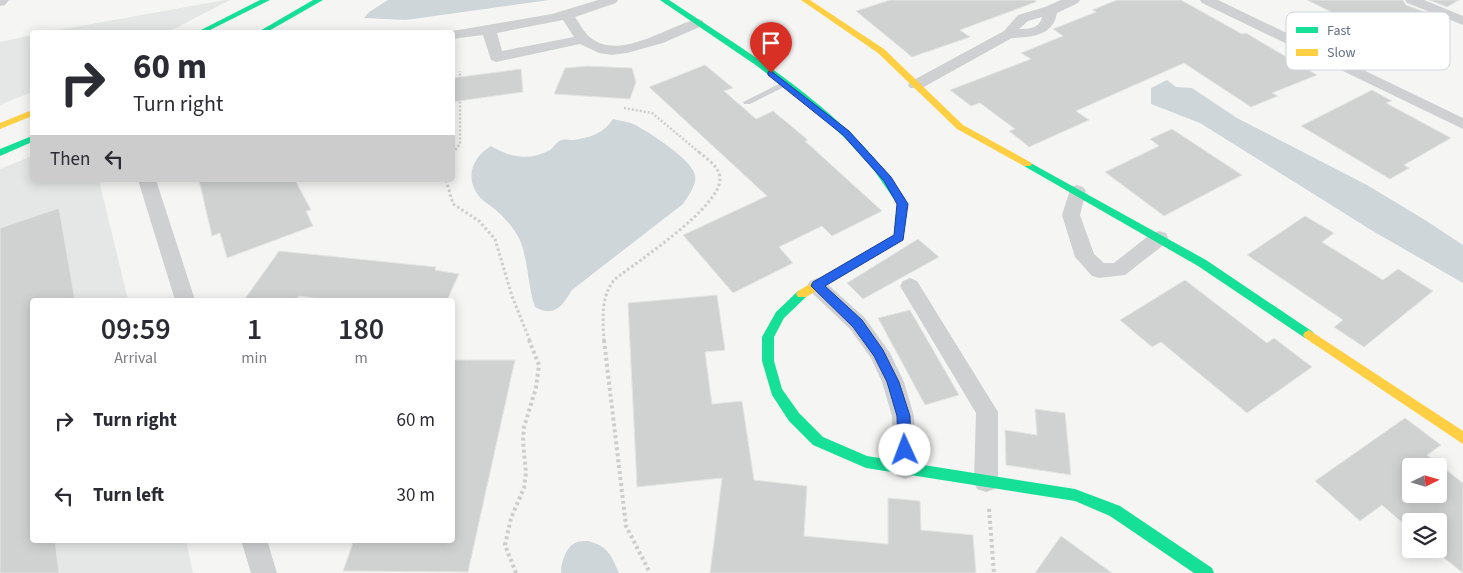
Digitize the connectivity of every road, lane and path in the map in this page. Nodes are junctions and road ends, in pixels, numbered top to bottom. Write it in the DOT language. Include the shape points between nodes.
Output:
graph roads {
  1 [pos="266,0"];
  2 [pos="319,0"];
  3 [pos="611,0"];
  4 [pos="664,0"];
  5 [pos="805,0"];
  6 [pos="1073,0"];
  7 [pos="1207,0"];
  8 [pos="1412,0"];
  9 [pos="595,4"];
  10 [pos="1441,12"];
  11 [pos="567,16"];
  12 [pos="1450,16"];
  13 [pos="1463,21"];
  14 [pos="697,23"];
  15 [pos="489,29"];
  16 [pos="205,30"];
  17 [pos="266,30"];
  18 [pos="455,35"];
  19 [pos="1286,38"];
  20 [pos="584,39"];
  21 [pos="1352,70"];
  22 [pos="460,71"];
  23 [pos="786,84"];
  24 [pos="916,85"];
  25 [pos="747,102"];
  26 [pos="624,108"];
  27 [pos="30,114"];
  28 [pos="1463,124"];
  29 [pos="0,126"];
  30 [pos="30,140"];
  31 [pos="455,150"];
  32 [pos="0,153"];
  33 [pos="148,182"];
  34 [pos="447,182"];
  35 [pos="1077,191"];
  36 [pos="1159,238"];
  37 [pos="817,286"];
  38 [pos="910,286"];
  39 [pos="184,298"];
  40 [pos="1463,438"];
  41 [pos="906,468"];
  42 [pos="986,481"];
  43 [pos="255,543"];
  44 [pos="264,573"];
  45 [pos="516,573"];
  46 [pos="650,573"];
  47 [pos="994,573"];
  48 [pos="1207,573"];
  1 -- 16 [label="street"];
  2 -- 17 [label="street"];
  3 -- 9 [label="street"];
  4 -- 14 [label="street"];
  5 -- 24 [label="street" via="881,52"];
  6 -- 24 [label="street" via="1050,10 1048,22 1040,30 1009,34"];
  7 -- 19 [label="street"];
  8 -- 10 [label="street"];
  9 -- 11 [label="street"];
  11 -- 15 [label="street"];
  11 -- 20 [label="street"];
  12 -- 13 [label="street"];
  14 -- 20 [label="street" via="638,47 599,49"];
  14 -- 23 [label="street"];
  15 -- 18 [label="street"];
  15 -- 20 [label="street" via="496,57"];
  21 -- 28 [label="street"];
  22 -- 31 [label="path" via="460,144"];
  23 -- 25 [label="lane"];
  23 -- 37 [label="street" via="846,133 887,179 902,204 899,237"];
  24 -- 35 [label="street" via="960,127"];
  26 -- 46 [label="path" via="652,113 711,162 719,177 719,188 706,207 615,279 603,302 604,345 626,526"];
  27 -- 29 [label="street"];
  30 -- 32 [label="street"];
  33 -- 39 [label="street"];
  34 -- 45 [label="path" via="453,204 479,221 495,239 512,296 539,365 524,427 524,488 505,545"];
  35 -- 36 [label="street"];
  35 -- 36 [label="street" via="1071,215 1085,258 1099,271 1118,270"];
  36 -- 40 [label="street" via="1226,279"];
  37 -- 41 [label="street" via="858,324 893,382 903,416"];
  37 -- 41 [label="street" via="799,296 780,315 768,337 768,361 776,391 794,417 818,441 866,462"];
  38 -- 42 [label="street" via="987,412"];
  41 -- 42 [label="street"];
  42 -- 47 [label="path"];
  42 -- 48 [label="street" via="1075,495 1115,511"];
  43 -- 44 [label="street"];
}
